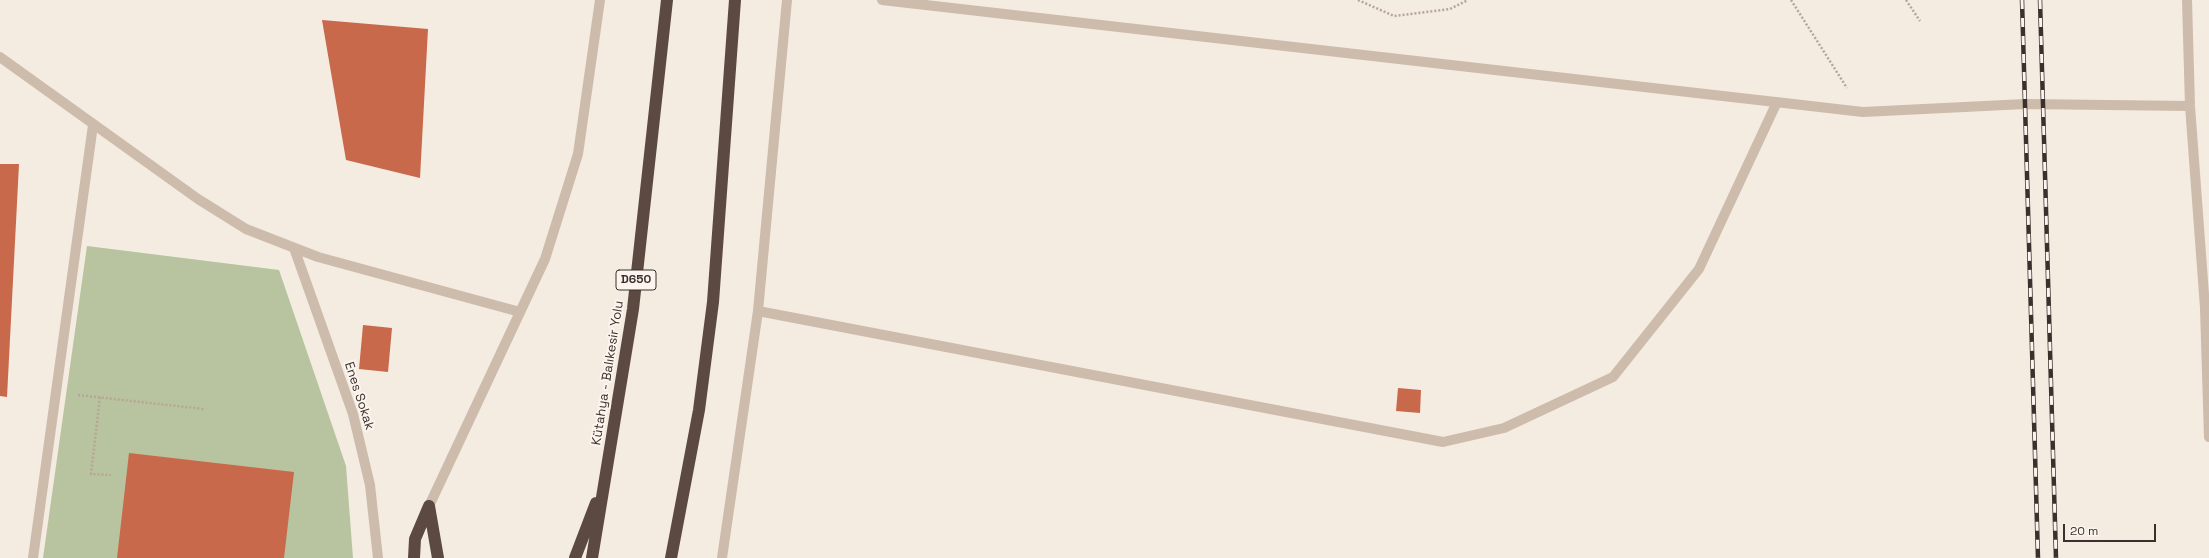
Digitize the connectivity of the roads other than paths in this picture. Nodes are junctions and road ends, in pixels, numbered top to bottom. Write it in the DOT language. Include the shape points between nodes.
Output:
graph roads {
  1 [pos="600,0"];
  2 [pos="666,0"];
  3 [pos="735,0"];
  4 [pos="787,0"];
  5 [pos="882,0"];
  6 [pos="2187,0"];
  7 [pos="0,57"];
  8 [pos="1777,102"];
  9 [pos="2190,106"];
  10 [pos="93,125"];
  11 [pos="294,248"];
  12 [pos="758,311"];
  13 [pos="520,312"];
  14 [pos="2209,438"];
  15 [pos="605,481"];
  16 [pos="429,506"];
  17 [pos="33,558"];
  18 [pos="378,558"];
  19 [pos="414,558"];
  20 [pos="438,558"];
  21 [pos="575,558"];
  22 [pos="592,558"];
  23 [pos="671,558"];
  24 [pos="722,558"];
  1 -- 13 [label="street" via="578,154 545,260"];
  2 -- 15 [label="highway, Kütahya - Balıkesir Yolu / D650" via="633,309"];
  3 -- 23 [label="highway" via="713,302 699,410"];
  4 -- 12 [label="street"];
  5 -- 8 [label="street"];
  6 -- 9 [label="street"];
  7 -- 10 [label="street"];
  8 -- 9 [label="street" via="1863,112 2025,104"];
  8 -- 12 [label="street" via="1699,268 1613,377 1504,428 1443,442"];
  9 -- 14 [label="street" via="2205,308"];
  10 -- 11 [label="street" via="246,230"];
  10 -- 17 [label="street"];
  11 -- 13 [label="street" via="318,257"];
  11 -- 18 [label="street, Enes Sokak" via="353,414 370,485"];
  12 -- 24 [label="street"];
  13 -- 16 [label="street"];
  15 -- 21 [label="highway"];
  15 -- 22 [label="highway, Kütahya - Balıkesir Yolu / D650"];
  16 -- 19 [label="highway" via="415,539"];
  16 -- 20 [label="highway"];
}
